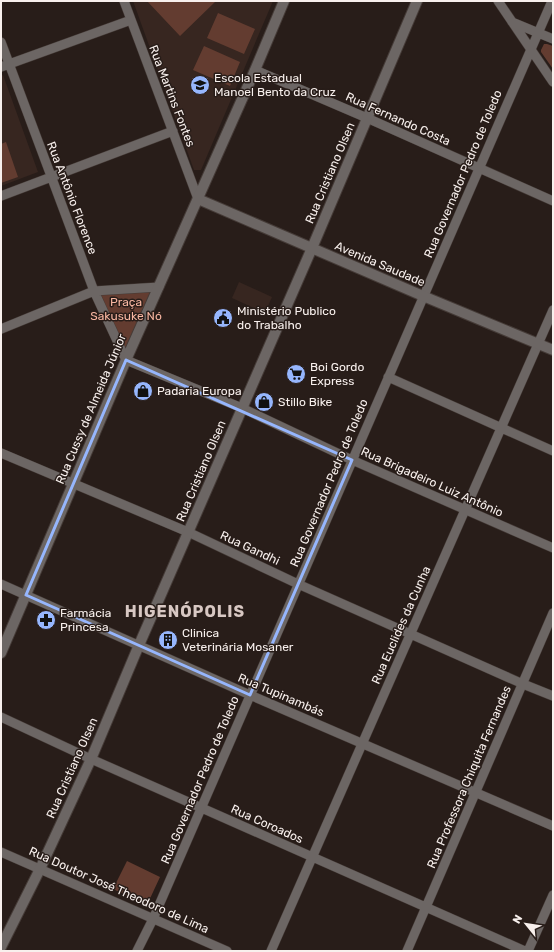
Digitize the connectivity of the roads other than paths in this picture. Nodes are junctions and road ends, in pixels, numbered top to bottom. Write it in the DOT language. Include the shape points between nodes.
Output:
graph roads {
  1 [pos="124,1"];
  2 [pos="284,1"];
  3 [pos="417,1"];
  4 [pos="498,1"];
  5 [pos="552,1"];
  6 [pos="131,20"];
  7 [pos="512,22"];
  8 [pos="537,32"];
  9 [pos="553,39"];
  10 [pos="1,42"];
  11 [pos="531,48"];
  12 [pos="5,65"];
  13 [pos="255,70"];
  14 [pos="553,82"];
  15 [pos="367,118"];
  16 [pos="173,131"];
  17 [pos="479,168"];
  18 [pos="51,177"];
  19 [pos="1,196"];
  20 [pos="198,199"];
  21 [pos="553,201"];
  22 [pos="312,248"];
  23 [pos="159,287"];
  24 [pos="94,291"];
  25 [pos="423,296"];
  26 [pos="553,310"];
  27 [pos="1,330"];
  28 [pos="538,344"];
  29 [pos="553,350"];
  30 [pos="126,360"];
  31 [pos="388,377"];
  32 [pos="242,408"];
  33 [pos="501,428"];
  34 [pos="553,451"];
  35 [pos="1,453"];
  36 [pos="352,460"];
  37 [pos="73,484"];
  38 [pos="465,510"];
  39 [pos="188,532"];
  40 [pos="553,548"];
  41 [pos="1,584"];
  42 [pos="298,584"];
  43 [pos="26,595"];
  44 [pos="553,613"];
  45 [pos="410,634"];
  46 [pos="138,645"];
  47 [pos="1,653"];
  48 [pos="523,684"];
  49 [pos="250,695"];
  50 [pos="553,696"];
  51 [pos="1,717"];
  52 [pos="363,743"];
  53 [pos="91,759"];
  54 [pos="476,793"];
  55 [pos="201,808"];
  56 [pos="553,826"];
  57 [pos="1,852"];
  58 [pos="313,857"];
  59 [pos="40,869"];
  60 [pos="553,895"];
  61 [pos="426,908"];
  62 [pos="153,919"];
  63 [pos="1,947"];
  64 [pos="137,951"];
  65 [pos="227,951"];
  66 [pos="271,951"];
  67 [pos="407,951"];
  68 [pos="525,951"];
  69 [pos="528,951"];
  1 -- 6 [label="street, Rua Martins Fontes"];
  2 -- 13 [label="street, Rua Cussy de Almeida Júnior"];
  3 -- 15 [label="street, Rua Cristiano Olsen"];
  4 -- 7 [label="street"];
  5 -- 8 [label="street, Rua Governador Pedro de Toledo"];
  6 -- 12 [label="street"];
  6 -- 16 [label="street, Rua Martins Fontes"];
  7 -- 8 [label="street"];
  7 -- 11 [label="street"];
  8 -- 9 [label="street"];
  8 -- 11 [label="street, Rua Governador Pedro de Toledo"];
  10 -- 12 [label="street, Rua Antônio Florence"];
  11 -- 14 [label="street"];
  11 -- 17 [label="street, Rua Governador Pedro de Toledo"];
  12 -- 18 [label="street, Rua Antônio Florence"];
  13 -- 15 [label="street, Rua Fernando Costa"];
  13 -- 20 [label="street, Rua Cussy de Almeida Júnior"];
  15 -- 17 [label="street, Rua Fernando Costa"];
  15 -- 22 [label="street, Rua Cristiano Olsen"];
  16 -- 18 [label="street"];
  16 -- 20 [label="street, Rua Martins Fontes"];
  17 -- 21 [label="street, Rua Fernando Costa"];
  17 -- 25 [label="street, Rua Governador Pedro de Toledo"];
  18 -- 19 [label="street"];
  18 -- 24 [label="street, Rua Antônio Florence"];
  20 -- 22 [label="street, Avenida Saudade"];
  20 -- 23 [label="street, Rua Cussy de Almeida Júnior"];
  22 -- 25 [label="street, Avenida Saudade"];
  22 -- 32 [label="street, Rua Cristiano Olsen"];
  23 -- 24 [label="street"];
  23 -- 30 [label="street, Rua Cussy de Almeida Júnior"];
  24 -- 27 [label="street"];
  24 -- 30 [label="street, Rua Antônio Florence"];
  25 -- 28 [label="street, Avenida Saudade"];
  25 -- 31 [label="street, Rua Governador Pedro de Toledo"];
  26 -- 28 [label="street, Rua Euclides da Cunha"];
  28 -- 29 [label="street, Avenida Saudade"];
  28 -- 33 [label="street, Rua Euclides da Cunha"];
  30 -- 32 [label="street, Rua Brigadeiro Luiz Antônio"];
  30 -- 37 [label="street, Rua Cussy de Almeida Júnior"];
  31 -- 33 [label="street"];
  31 -- 36 [label="street, Rua Governador Pedro de Toledo"];
  32 -- 36 [label="street, Rua Brigadeiro Luiz Antônio"];
  32 -- 39 [label="street, Rua Cristiano Olsen"];
  33 -- 34 [label="street"];
  33 -- 38 [label="street, Rua Euclides da Cunha"];
  35 -- 37 [label="street, Rua Gandhi"];
  36 -- 38 [label="street, Rua Brigadeiro Luiz Antônio"];
  36 -- 42 [label="street, Rua Governador Pedro de Toledo"];
  37 -- 39 [label="street, Rua Gandhi"];
  37 -- 43 [label="street, Rua Cussy de Almeida Júnior"];
  38 -- 40 [label="street, Rua Brigadeiro Luiz Antônio"];
  38 -- 45 [label="street, Rua Euclides da Cunha"];
  39 -- 42 [label="street, Rua Gandhi"];
  39 -- 46 [label="street, Rua Cristiano Olsen"];
  41 -- 43 [label="street, Rua Tupinambás"];
  42 -- 45 [label="street, Rua Gandhi"];
  42 -- 49 [label="street, Rua Governador Pedro de Toledo"];
  43 -- 46 [label="street, Rua Tupinambás"];
  43 -- 47 [label="street, Rua Cussy de Almeida Júnior"];
  44 -- 48 [label="street, Rua Professora Chiquita Fernandes"];
  45 -- 48 [label="street, Rua Gandhi"];
  45 -- 52 [label="street, Rua Euclides da Cunha"];
  46 -- 49 [label="street, Rua Tupinambás"];
  46 -- 53 [label="street, Rua Cristiano Olsen"];
  48 -- 50 [label="street, Rua Gandhi"];
  48 -- 54 [label="street, Rua Professora Chiquita Fernandes"];
  49 -- 52 [label="street, Rua Tupinambás"];
  49 -- 55 [label="street, Rua Governador Pedro de Toledo"];
  51 -- 53 [label="street, Rua Coroados"];
  52 -- 54 [label="street, Rua Tupinambás"];
  52 -- 58 [label="street, Rua Euclides da Cunha"];
  53 -- 55 [label="street, Rua Coroados"];
  53 -- 59 [label="street, Rua Cristiano Olsen"];
  54 -- 56 [label="street, Rua Tupinambás"];
  54 -- 61 [label="street, Rua Professora Chiquita Fernandes"];
  55 -- 58 [label="street, Rua Coroados"];
  55 -- 62 [label="street, Rua Governador Pedro de Toledo"];
  57 -- 59 [label="street, Rua Doutor José Theodoro de Lima"];
  58 -- 61 [label="street, Rua Coroados"];
  58 -- 66 [label="street, Rua Euclides da Cunha"];
  59 -- 62 [label="street, Rua Doutor José Theodoro de Lima"];
  59 -- 63 [label="street, Rua Cristiano Olsen"];
  60 -- 69 [label="street"];
  61 -- 67 [label="street, Rua Professora Chiquita Fernandes"];
  61 -- 68 [label="street, Rua Coroados"];
  62 -- 64 [label="street, Rua Governador Pedro de Toledo"];
  62 -- 65 [label="street, Rua Doutor José Theodoro de Lima"];
}
